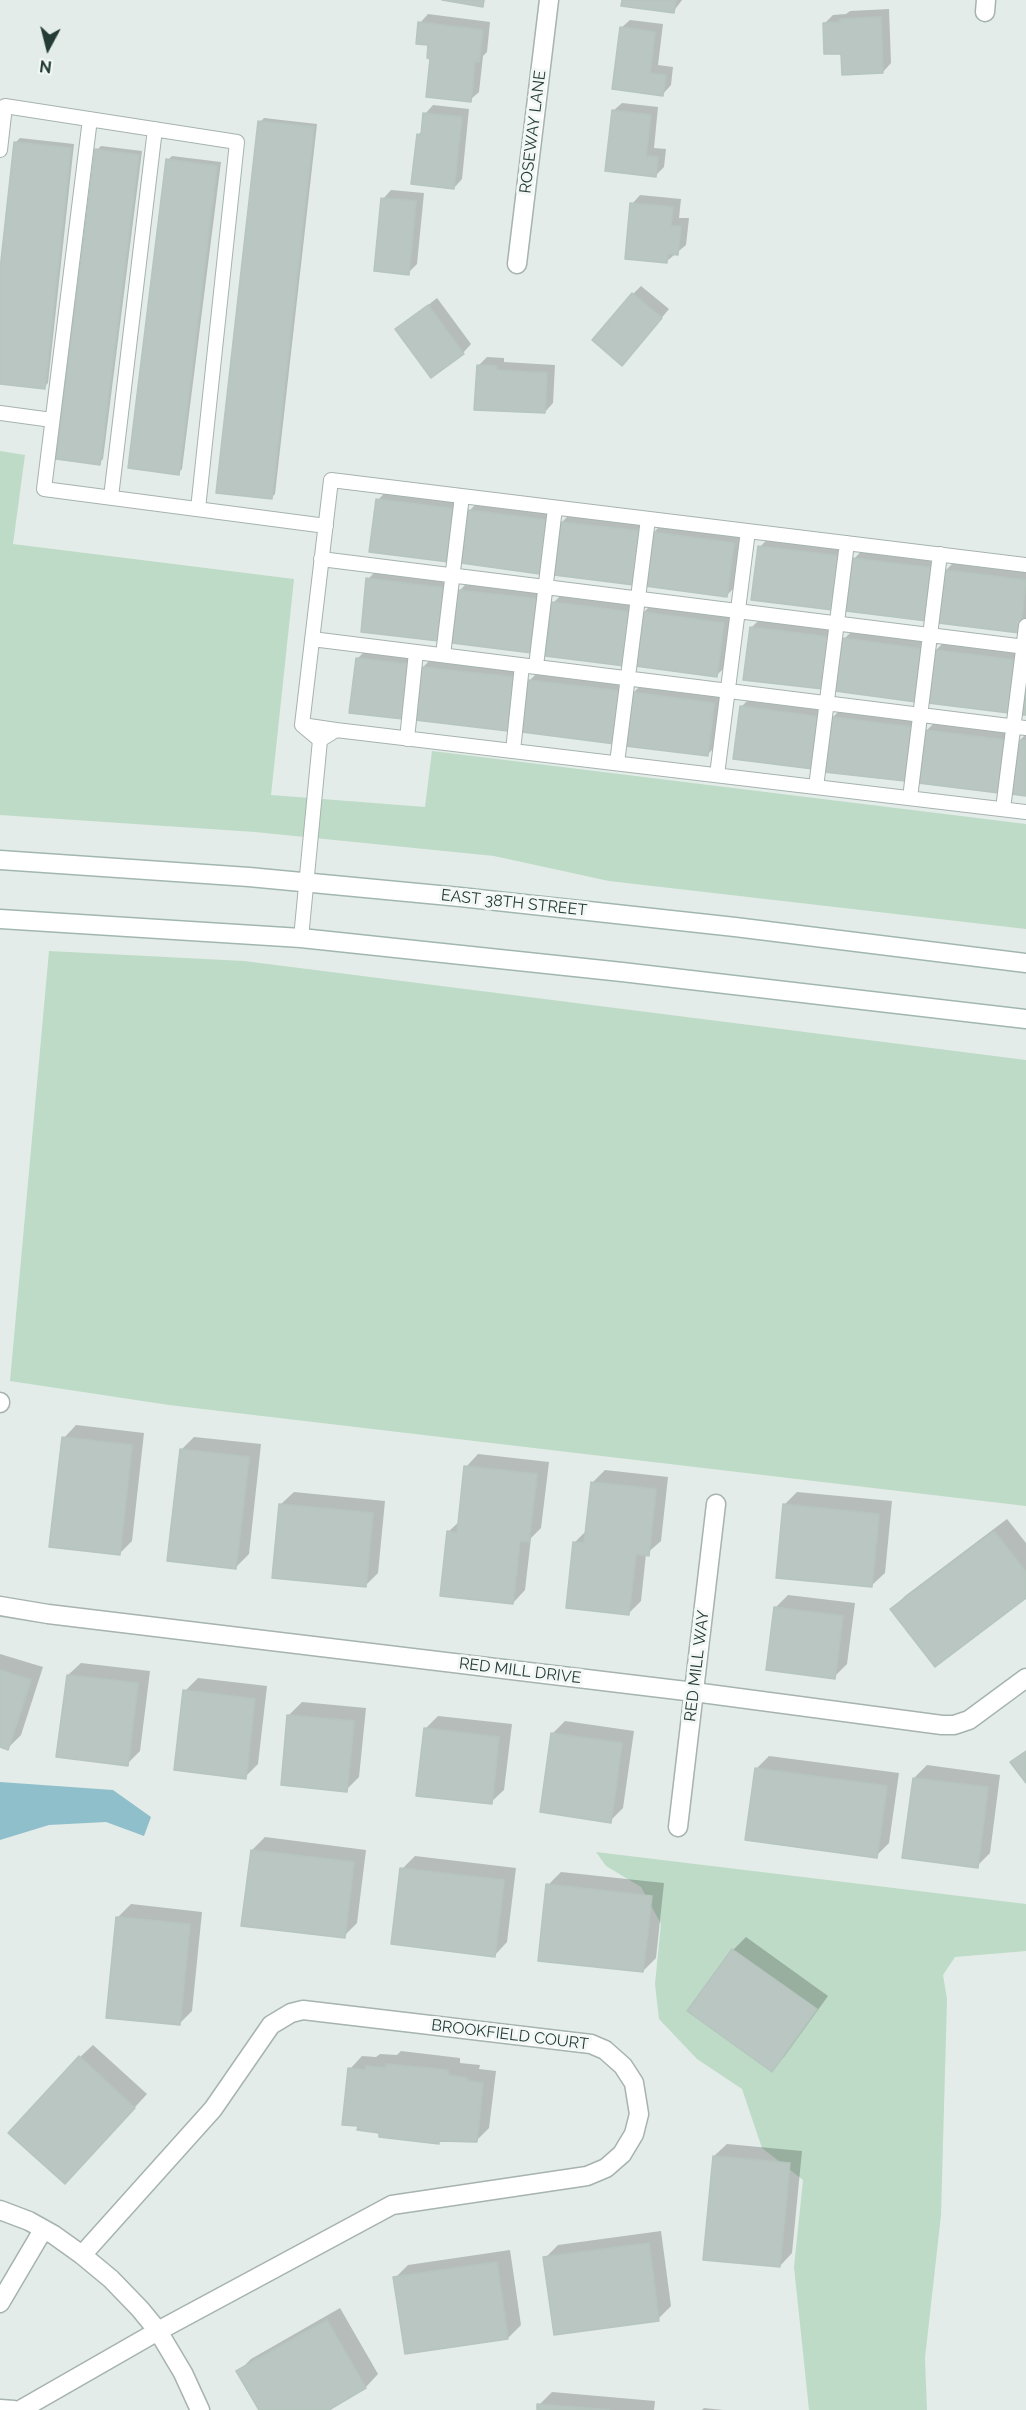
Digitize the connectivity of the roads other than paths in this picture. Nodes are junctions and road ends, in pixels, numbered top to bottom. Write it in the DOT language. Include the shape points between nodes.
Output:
graph roads {
  1 [pos="549,0"];
  2 [pos="90,118"];
  3 [pos="155,129"];
  4 [pos="0,150"];
  5 [pos="518,264"];
  6 [pos="0,413"];
  7 [pos="52,420"];
  8 [pos="462,496"];
  9 [pos="111,497"];
  10 [pos="555,508"];
  11 [pos="198,509"];
  12 [pos="648,519"];
  13 [pos="326,526"];
  14 [pos="748,531"];
  15 [pos="847,543"];
  16 [pos="940,555"];
  17 [pos="321,559"];
  18 [pos="1026,565"];
  19 [pos="452,575"];
  20 [pos="545,586"];
  21 [pos="639,598"];
  22 [pos="738,611"];
  23 [pos="837,623"];
  24 [pos="1026,626"];
  25 [pos="931,634"];
  26 [pos="312,639"];
  27 [pos="1025,646"];
  28 [pos="416,652"];
  29 [pos="443,655"];
  30 [pos="529,666"];
  31 [pos="629,678"];
  32 [pos="728,690"];
  33 [pos="827,703"];
  34 [pos="920,715"];
  35 [pos="302,725"];
  36 [pos="1020,727"];
  37 [pos="336,730"];
  38 [pos="407,739"];
  39 [pos="320,740"];
  40 [pos="513,751"];
  41 [pos="618,763"];
  42 [pos="717,775"];
  43 [pos="816,787"];
  44 [pos="910,798"];
  45 [pos="1004,809"];
  46 [pos="1026,812"];
  47 [pos="0,860"];
  48 [pos="306,883"];
  49 [pos="0,919"];
  50 [pos="301,938"];
  51 [pos="1026,963"];
  52 [pos="1026,1019"];
  53 [pos="716,1504"];
  54 [pos="0,1605"];
  55 [pos="1026,1678"];
  56 [pos="694,1692"];
  57 [pos="678,1827"];
  58 [pos="0,2210"];
  59 [pos="43,2230"];
  60 [pos="82,2255"];
  61 [pos="0,2303"];
  62 [pos="158,2331"];
  63 [pos="0,2409"];
  64 [pos="14,2410"];
  65 [pos="20,2410"];
  66 [pos="200,2410"];
  1 -- 5 [label="street, ROSEWAY LANE"];
  2 -- 3 [label="lane"];
  2 -- 4 [label="lane" via="5,106"];
  2 -- 7 [label="lane"];
  3 -- 9 [label="lane"];
  3 -- 11 [label="lane" via="237,142"];
  6 -- 7 [label="lane"];
  7 -- 9 [label="lane" via="44,489"];
  8 -- 10 [label="lane"];
  8 -- 13 [label="lane" via="332,480"];
  8 -- 19 [label="lane"];
  9 -- 11 [label="lane"];
  10 -- 12 [label="lane"];
  10 -- 20 [label="lane"];
  11 -- 13 [label="lane"];
  12 -- 14 [label="lane"];
  12 -- 21 [label="lane"];
  13 -- 17 [label="lane"];
  14 -- 15 [label="lane"];
  14 -- 22 [label="lane"];
  15 -- 16 [label="lane"];
  15 -- 23 [label="lane"];
  16 -- 18 [label="lane"];
  16 -- 25 [label="lane"];
  17 -- 19 [label="lane"];
  17 -- 26 [label="lane"];
  19 -- 20 [label="lane"];
  19 -- 29 [label="lane"];
  20 -- 21 [label="lane"];
  20 -- 30 [label="lane"];
  21 -- 22 [label="lane"];
  21 -- 31 [label="lane"];
  22 -- 23 [label="lane"];
  22 -- 32 [label="lane"];
  23 -- 25 [label="lane"];
  23 -- 33 [label="lane"];
  24 -- 27 [label="lane"];
  25 -- 27 [label="lane"];
  25 -- 34 [label="lane"];
  26 -- 28 [label="lane"];
  26 -- 35 [label="lane"];
  27 -- 36 [label="lane"];
  28 -- 29 [label="lane"];
  28 -- 38 [label="lane"];
  29 -- 30 [label="lane"];
  30 -- 31 [label="lane"];
  30 -- 40 [label="lane"];
  31 -- 32 [label="lane"];
  31 -- 41 [label="lane"];
  32 -- 33 [label="lane"];
  32 -- 42 [label="lane"];
  33 -- 34 [label="lane"];
  33 -- 43 [label="lane"];
  34 -- 36 [label="lane"];
  34 -- 44 [label="lane"];
  35 -- 37 [label="lane"];
  35 -- 39 [label="lane"];
  36 -- 45 [label="lane"];
  37 -- 38 [label="lane"];
  37 -- 39 [label="lane"];
  38 -- 40 [label="lane"];
  39 -- 48 [label="lane"];
  40 -- 41 [label="lane"];
  41 -- 42 [label="lane"];
  42 -- 43 [label="lane"];
  43 -- 44 [label="lane"];
  44 -- 45 [label="lane"];
  45 -- 46 [label="lane"];
  47 -- 48 [label="street, EAST 38TH STREET"];
  48 -- 50 [label="lane"];
  48 -- 51 [label="street, EAST 38TH STREET" via="610,913"];
  49 -- 50 [label="street"];
  50 -- 52 [label="street"];
  53 -- 56 [label="street, RED MILL WAY"];
  54 -- 56 [label="street, RED MILL DRIVE" via="59,1616"];
  55 -- 56 [label="street, RED MILL DRIVE" via="969,1720 948,1725"];
  56 -- 57 [label="street, RED MILL WAY"];
  58 -- 59 [label="street"];
  59 -- 60 [label="street"];
  59 -- 61 [label="street"];
  60 -- 62 [label="street" via="118,2286"];
  60 -- 62 [label="street, BROOKFIELD COURT" via="213,2109 271,2025 291,2013 303,2010 591,2043 623,2066 634,2083 639,2105 634,2134 622,2154 606,2168 587,2176 392,2205"];
  62 -- 65 [label="street, BROOKFIELD COURT"];
  62 -- 66 [label="street"];
  63 -- 64 [label="street"];
}
